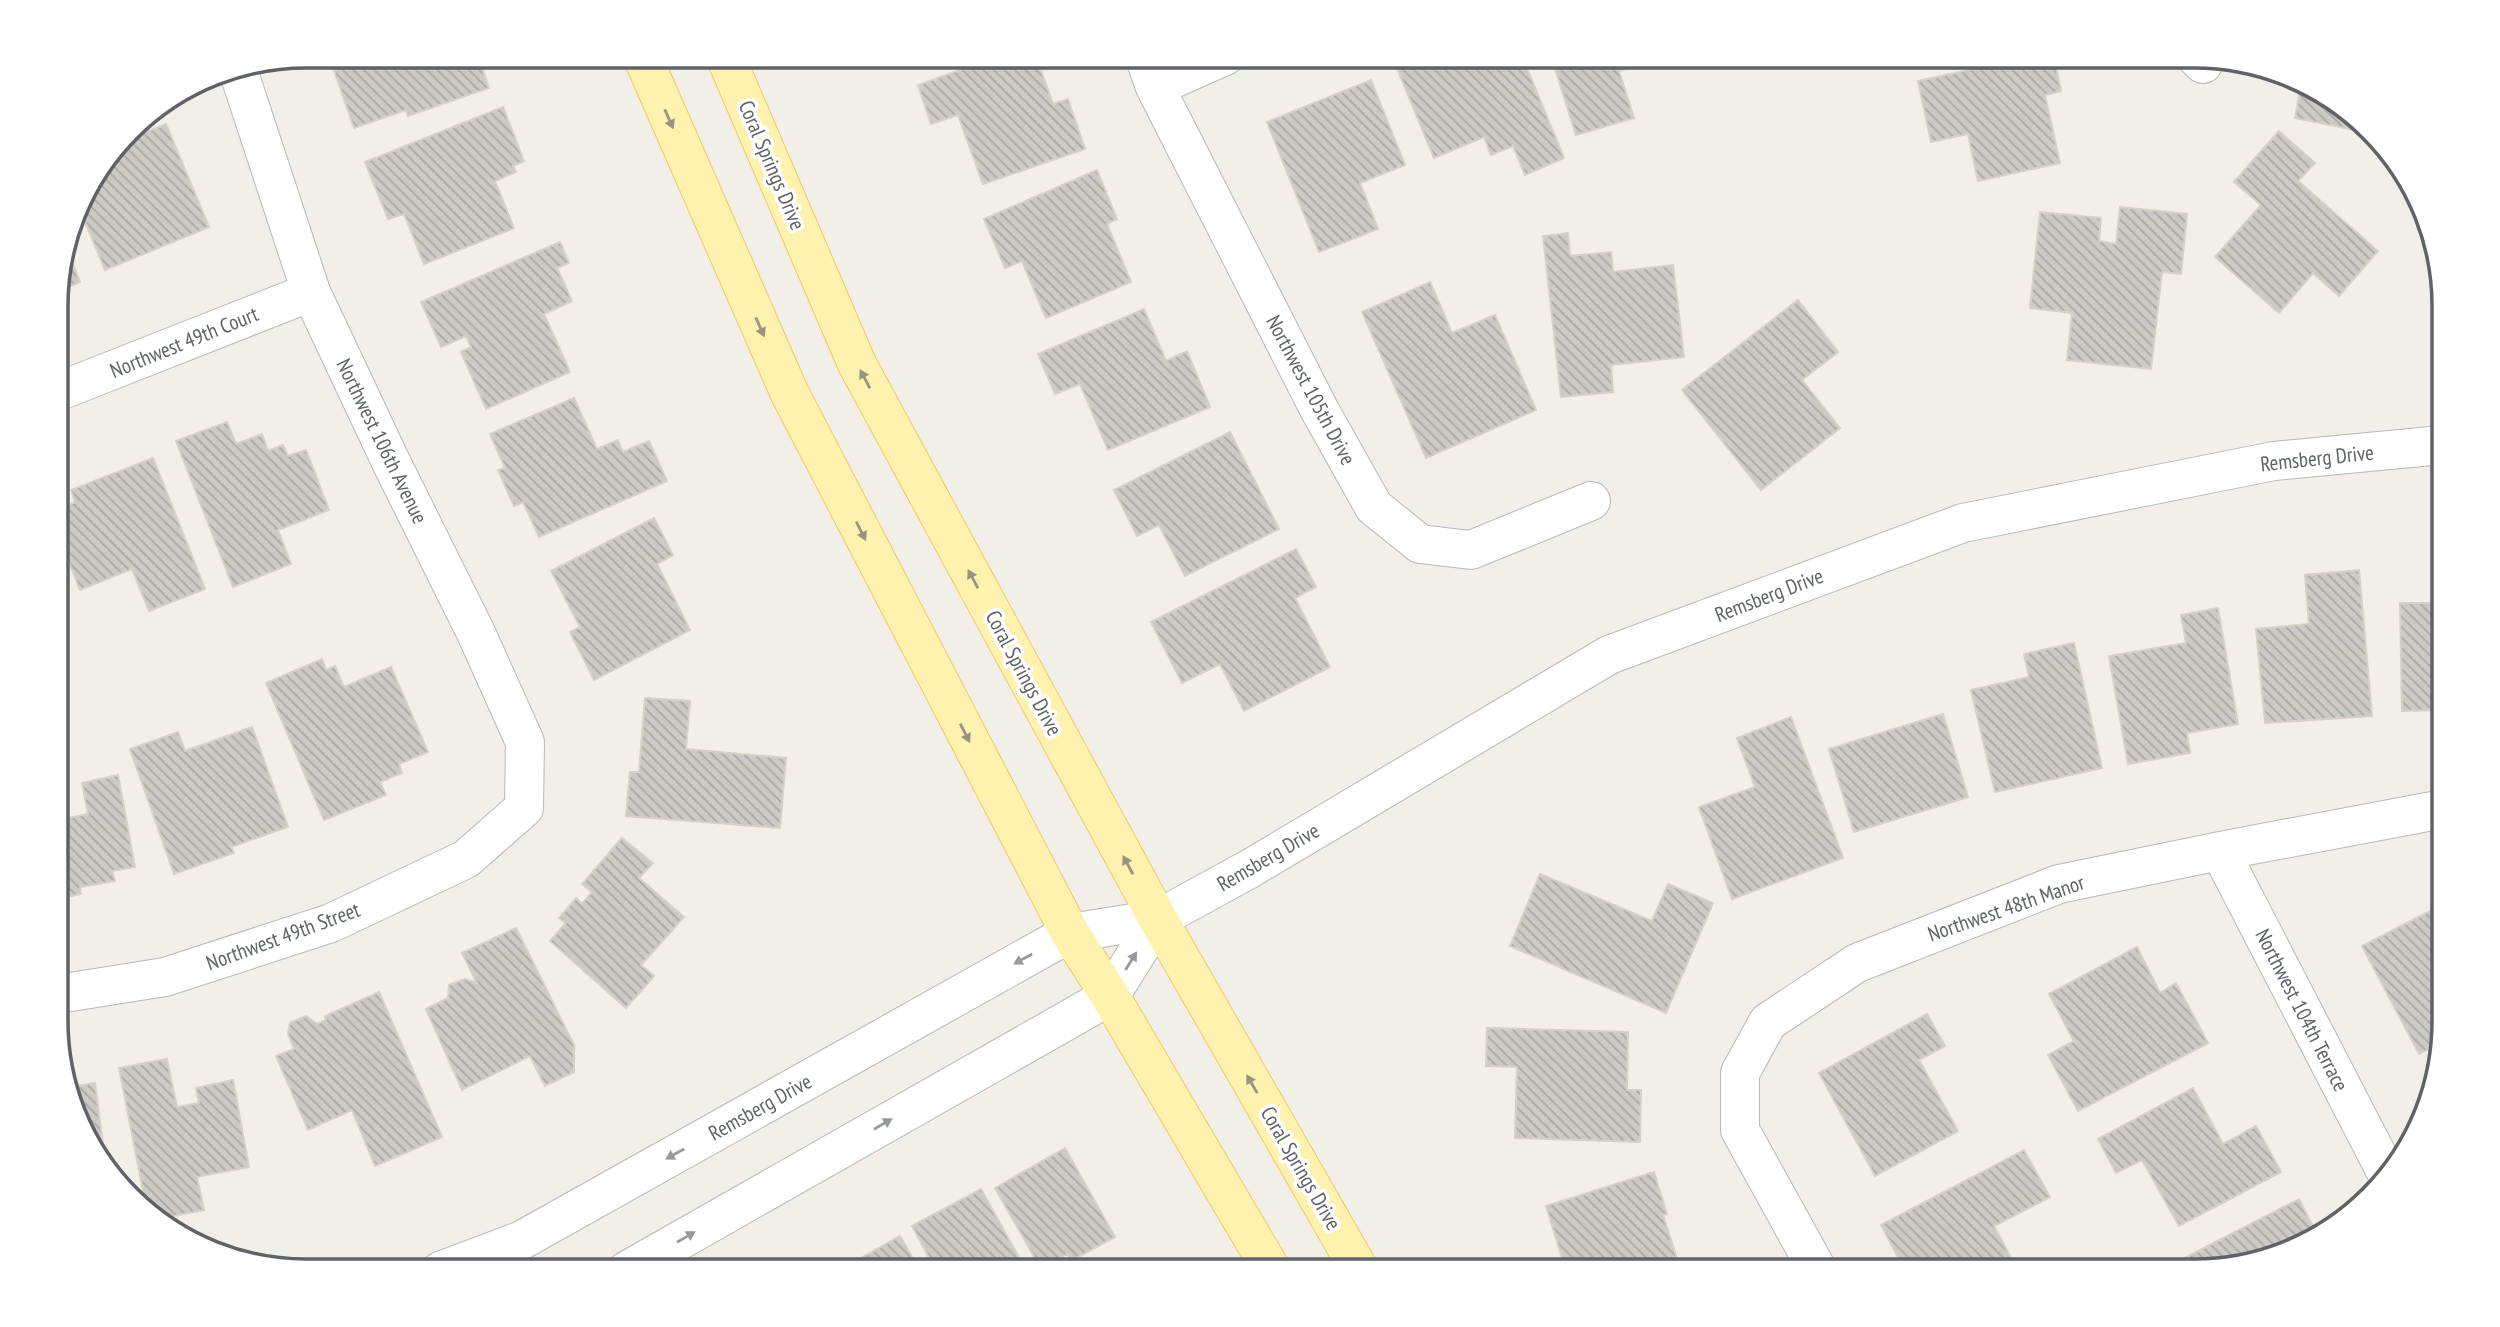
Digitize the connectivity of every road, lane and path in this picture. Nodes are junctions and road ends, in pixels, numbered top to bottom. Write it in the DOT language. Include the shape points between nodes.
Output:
graph roads {
  1 [pos="647,68"];
  2 [pos="730,68"];
  3 [pos="1168,68"];
  4 [pos="1149,72"];
  5 [pos="240,78"];
  6 [pos="311,292"];
  7 [pos="69,387"];
  8 [pos="2432,446"];
  9 [pos="1591,501"];
  10 [pos="524,808"];
  11 [pos="2432,811"];
  12 [pos="2220,851"];
  13 [pos="1158,919"];
  14 [pos="1070,933"];
  15 [pos="68,992"];
  16 [pos="1110,996"];
  17 [pos="2383,1165"];
  18 [pos="1265,1258"];
  19 [pos="1353,1258"];
  20 [pos="1811,1258"];
  21 [pos="472,1259"];
  22 [pos="647,1259"];
  1 -- 14 [label="main road, one-way" via="790,394"];
  13 -- 2 [label="main road, Coral Springs Drive, one-way" via="858,365"];
  3 -- 4 [label="street"];
  4 -- 9 [label="street, Northwest 105th Drive" via="1319,409 1374,507 1420,544 1471,550"];
  5 -- 6 [label="street, Northwest 106th Avenue"];
  6 -- 7 [label="street, Northwest 49th Court"];
  6 -- 10 [label="street, Northwest 106th Avenue" via="525,742"];
  8 -- 13 [label="street, Remsberg Drive" via="2274,461 1963,523 1609,655"];
  10 -- 15 [label="street, Northwest 49th Street" via="466,859 331,923 164,977"];
  11 -- 12 [label="street, Northwest 48th Manor"];
  12 -- 17 [label="street, Northwest 104th Terrace"];
  12 -- 20 [label="street, Northwest 48th Manor" via="2059,884 1857,962 1768,1022 1740,1073 1741,1130"];
  13 -- 14 [label="street, Remsberg Drive"];
  16 -- 13 [label="street, Remsberg Drive, one-way"];
  19 -- 13 [label="main road, Coral Springs Drive, one-way"];
  14 -- 16 [label="main road"];
  14 -- 21 [label="street, Remsberg Drive, one-way" via="522,1240"];
  16 -- 18 [label="main road"];
  22 -- 16 [label="street, Remsberg Drive, one-way"];
}
